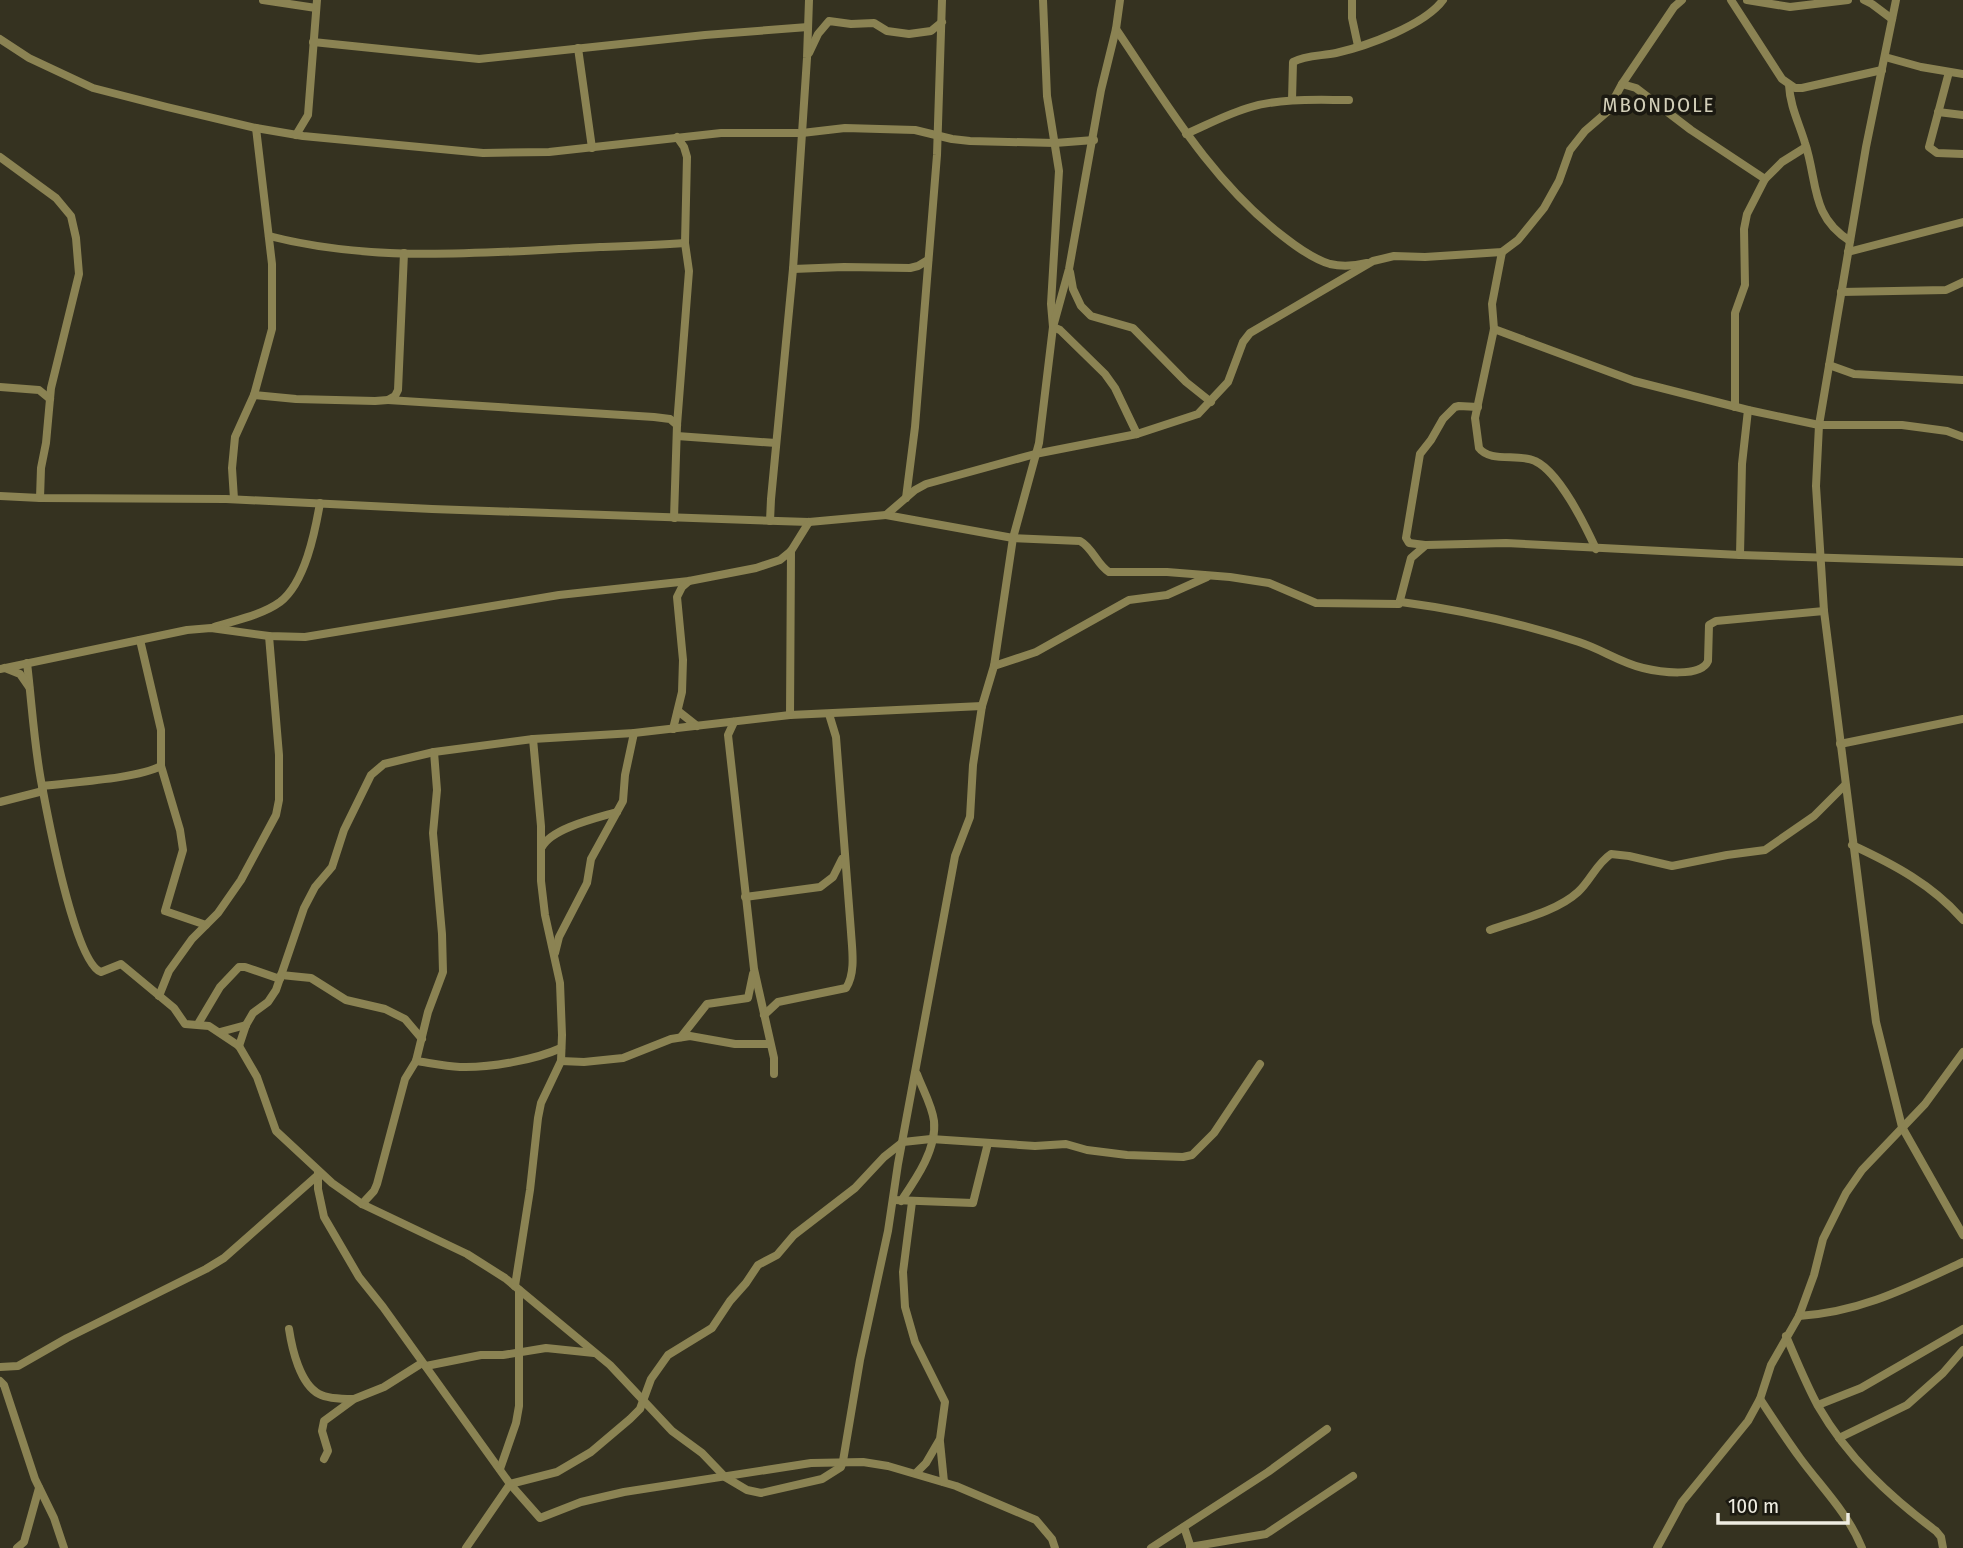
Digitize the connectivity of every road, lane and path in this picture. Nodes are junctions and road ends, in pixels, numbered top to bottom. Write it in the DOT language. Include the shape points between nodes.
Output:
graph roads {
  1 [pos="263,0"];
  2 [pos="808,0"];
  3 [pos="942,0"];
  4 [pos="1043,0"];
  5 [pos="1121,0"];
  6 [pos="1352,0"];
  7 [pos="1443,0"];
  8 [pos="1682,0"];
  9 [pos="1731,0"];
  10 [pos="1746,0"];
  11 [pos="1848,0"];
  12 [pos="1864,0"];
  13 [pos="1896,0"];
  14 [pos="316,4"];
  15 [pos="1892,19"];
  16 [pos="942,22"];
  17 [pos="808,27"];
  18 [pos="1116,29"];
  19 [pos="0,39"];
  20 [pos="313,43"];
  21 [pos="1359,46"];
  22 [pos="578,48"];
  23 [pos="1885,57"];
  24 [pos="807,58"];
  25 [pos="1882,70"];
  26 [pos="1949,72"];
  27 [pos="1963,74"];
  28 [pos="1622,84"];
  29 [pos="1789,85"];
  30 [pos="1292,100"];
  31 [pos="1349,100"];
  32 [pos="1938,112"];
  33 [pos="1963,115"];
  34 [pos="257,128"];
  35 [pos="802,133"];
  36 [pos="1186,134"];
  37 [pos="296,135"];
  38 [pos="939,136"];
  39 [pos="677,137"];
  40 [pos="1094,140"];
  41 [pos="1055,143"];
  42 [pos="1806,146"];
  43 [pos="592,148"];
  44 [pos="1963,155"];
  45 [pos="0,157"];
  46 [pos="1765,179"];
  47 [pos="1963,222"];
  48 [pos="269,236"];
  49 [pos="1850,241"];
  50 [pos="685,243"];
  51 [pos="1502,252"];
  52 [pos="1848,252"];
  53 [pos="404,253"];
  54 [pos="928,260"];
  55 [pos="1373,261"];
  56 [pos="793,269"];
  57 [pos="1069,269"];
  58 [pos="1962,283"];
  59 [pos="1841,292"];
  60 [pos="1053,327"];
  61 [pos="1494,329"];
  62 [pos="1829,365"];
  63 [pos="54,375"];
  64 [pos="1963,380"];
  65 [pos="0,387"];
  66 [pos="31,388"];
  67 [pos="254,395"];
  68 [pos="50,399"];
  69 [pos="388,400"];
  70 [pos="1211,402"];
  71 [pos="1478,407"];
  72 [pos="1735,407"];
  73 [pos="1748,410"];
  74 [pos="677,425"];
  75 [pos="1819,425"];
  76 [pos="1137,434"];
  77 [pos="677,436"];
  78 [pos="1963,437"];
  79 [pos="776,443"];
  80 [pos="1035,454"];
  81 [pos="0,496"];
  82 [pos="40,498"];
  83 [pos="906,498"];
  84 [pos="234,499"];
  85 [pos="320,503"];
  86 [pos="886,515"];
  87 [pos="674,518"];
  88 [pos="770,522"];
  89 [pos="809,522"];
  90 [pos="1013,538"];
  91 [pos="1426,545"];
  92 [pos="1596,549"];
  93 [pos="791,551"];
  94 [pos="1740,555"];
  95 [pos="1820,557"];
  96 [pos="1963,562"];
  97 [pos="1210,576"];
  98 [pos="689,581"];
  99 [pos="1401,602"];
  100 [pos="1824,611"];
  101 [pos="211,628"];
  102 [pos="269,636"];
  103 [pos="140,640"];
  104 [pos="27,663"];
  105 [pos="994,666"];
  106 [pos="3,668"];
  107 [pos="30,688"];
  108 [pos="982,706"];
  109 [pos="678,711"];
  110 [pos="828,714"];
  111 [pos="790,715"];
  112 [pos="1963,719"];
  113 [pos="734,722"];
  114 [pos="718,723"];
  115 [pos="696,726"];
  116 [pos="673,729"];
  117 [pos="634,733"];
  118 [pos="728,735"];
  119 [pos="533,739"];
  120 [pos="1840,744"];
  121 [pos="434,752"];
  122 [pos="161,766"];
  123 [pos="1845,785"];
  124 [pos="43,789"];
  125 [pos="0,802"];
  126 [pos="617,812"];
  127 [pos="1852,845"];
  128 [pos="540,849"];
  129 [pos="844,854"];
  130 [pos="746,897"];
  131 [pos="1963,920"];
  132 [pos="206,926"];
  133 [pos="1490,930"];
  134 [pos="554,956"];
  135 [pos="754,969"];
  136 [pos="280,977"];
  137 [pos="159,996"];
  138 [pos="764,1015"];
  139 [pos="198,1024"];
  140 [pos="246,1025"];
  141 [pos="220,1032"];
  142 [pos="681,1037"];
  143 [pos="422,1039"];
  144 [pos="770,1044"];
  145 [pos="239,1046"];
  146 [pos="561,1048"];
  147 [pos="1963,1052"];
  148 [pos="416,1061"];
  149 [pos="561,1061"];
  150 [pos="1260,1064"];
  151 [pos="916,1071"];
  152 [pos="774,1074"];
  153 [pos="1902,1127"];
  154 [pos="931,1139"];
  155 [pos="903,1142"];
  156 [pos="988,1143"];
  157 [pos="318,1173"];
  158 [pos="374,1191"];
  159 [pos="897,1201"];
  160 [pos="912,1202"];
  161 [pos="362,1204"];
  162 [pos="374,1209"];
  163 [pos="1963,1234"];
  164 [pos="1963,1262"];
  165 [pos="517,1288"];
  166 [pos="1799,1316"];
  167 [pos="289,1329"];
  168 [pos="1963,1329"];
  169 [pos="1786,1336"];
  170 [pos="1951,1336"];
  171 [pos="1963,1350"];
  172 [pos="520,1353"];
  173 [pos="594,1353"];
  174 [pos="424,1364"];
  175 [pos="0,1367"];
  176 [pos="0,1381"];
  177 [pos="354,1399"];
  178 [pos="1760,1399"];
  179 [pos="643,1402"];
  180 [pos="1818,1405"];
  181 [pos="1327,1429"];
  182 [pos="1839,1438"];
  183 [pos="940,1439"];
  184 [pos="324,1459"];
  185 [pos="843,1461"];
  186 [pos="500,1469"];
  187 [pos="916,1473"];
  188 [pos="1353,1476"];
  189 [pos="725,1477"];
  190 [pos="944,1482"];
  191 [pos="510,1484"];
  192 [pos="39,1488"];
  193 [pos="1184,1527"];
  194 [pos="17,1548"];
  195 [pos="64,1548"];
  196 [pos="466,1548"];
  197 [pos="1055,1548"];
  198 [pos="1151,1548"];
  199 [pos="1191,1548"];
  200 [pos="1657,1548"];
  201 [pos="1862,1548"];
  202 [pos="1944,1548"];
  1 -- 14 [label="street"];
  2 -- 17 [label="street"];
  3 -- 16 [label="street"];
  4 -- 41 [label="street"];
  5 -- 18 [label="street"];
  6 -- 21 [label="street"];
  7 -- 21 [label="street" via="1424,18"];
  8 -- 28 [label="street"];
  9 -- 29 [label="street"];
  10 -- 11 [label="street" via="1790,7"];
  12 -- 15 [label="street"];
  13 -- 15 [label="street"];
  14 -- 20 [label="street"];
  15 -- 23 [label="street"];
  16 -- 24 [label="street" via="931,30 909,34 887,31 874,23 829,21"];
  16 -- 38 [label="street"];
  17 -- 22 [label="street"];
  17 -- 24 [label="street"];
  18 -- 36 [label="street"];
  18 -- 40 [label="street"];
  19 -- 34 [label="street" via="93,88"];
  20 -- 22 [label="street" via="478,59"];
  20 -- 37 [label="street" via="308,115"];
  21 -- 30 [label="street" via="1293,62"];
  22 -- 43 [label="street"];
  23 -- 25 [label="street"];
  23 -- 26 [label="street"];
  24 -- 35 [label="street"];
  25 -- 29 [label="street" via="1802,88"];
  25 -- 49 [label="street"];
  26 -- 27 [label="street"];
  26 -- 32 [label="street"];
  28 -- 46 [label="street" via="1636,88"];
  28 -- 51 [label="street" via="1607,112 1570,150 1544,208"];
  29 -- 42 [label="street"];
  30 -- 31 [label="street"];
  30 -- 36 [label="street" via="1249,107"];
  32 -- 33 [label="street"];
  32 -- 44 [label="street" via="1929,148"];
  34 -- 37 [label="street"];
  34 -- 48 [label="street"];
  35 -- 38 [label="street" via="845,128 915,130"];
  35 -- 39 [label="street"];
  35 -- 56 [label="street"];
  36 -- 55 [label="street" via="1259,218 1296,247 1338,266"];
  37 -- 43 [label="street" via="483,153"];
  38 -- 41 [label="street"];
  38 -- 54 [label="street"];
  39 -- 43 [label="street"];
  39 -- 50 [label="street" via="687,157"];
  40 -- 41 [label="street"];
  40 -- 57 [label="street"];
  41 -- 60 [label="street" via="1059,171"];
  42 -- 46 [label="street"];
  42 -- 49 [label="street" via="1822,212"];
  45 -- 63 [label="street" via="56,198 71,216 79,274"];
  46 -- 72 [label="street" via="1752,200 1744,229 1745,285 1735,313"];
  47 -- 52 [label="street"];
  48 -- 53 [label="street"];
  48 -- 67 [label="street" via="272,329"];
  49 -- 52 [label="street"];
  50 -- 53 [label="street"];
  50 -- 74 [label="street" via="690,271 688,317"];
  51 -- 55 [label="street" via="1394,256"];
  51 -- 61 [label="street" via="1492,304"];
  52 -- 59 [label="street"];
  53 -- 69 [label="street" via="398,390"];
  54 -- 56 [label="street" via="910,268"];
  54 -- 83 [label="street"];
  55 -- 70 [label="street" via="1250,333 1228,382"];
  56 -- 79 [label="street"];
  57 -- 60 [label="street"];
  57 -- 70 [label="street" via="1073,289 1091,316 1133,328"];
  58 -- 59 [label="street" via="1934,291"];
  59 -- 62 [label="street"];
  60 -- 76 [label="street" via="1105,374"];
  60 -- 80 [label="street"];
  61 -- 71 [label="street"];
  61 -- 72 [label="street" via="1634,382"];
  62 -- 64 [label="street" via="1854,374"];
  62 -- 75 [label="street"];
  63 -- 66 [label="street" via="45,385"];
  63 -- 68 [label="street"];
  65 -- 66 [label="street"];
  66 -- 68 [label="street"];
  67 -- 69 [label="street" via="346,402"];
  67 -- 84 [label="street" via="235,437"];
  68 -- 82 [label="street"];
  69 -- 74 [label="street" via="665,418"];
  70 -- 76 [label="street" via="1198,414"];
  71 -- 91 [label="street" via="1455,407 1420,454 1406,538 1409,543"];
  71 -- 92 [label="street" via="1475,427 1481,452 1529,458 1543,466 1569,497"];
  72 -- 73 [label="street"];
  73 -- 75 [label="street"];
  73 -- 94 [label="street"];
  74 -- 77 [label="street"];
  75 -- 78 [label="street" via="1902,425"];
  75 -- 95 [label="street"];
  76 -- 80 [label="street"];
  77 -- 79 [label="street"];
  77 -- 87 [label="street"];
  79 -- 88 [label="street"];
  80 -- 83 [label="street" via="926,484"];
  80 -- 90 [label="street"];
  81 -- 82 [label="street"];
  82 -- 84 [label="street"];
  83 -- 86 [label="street"];
  84 -- 85 [label="street"];
  85 -- 87 [label="street"];
  85 -- 101 [label="street" via="307,557 287,596 270,608"];
  86 -- 89 [label="street"];
  86 -- 90 [label="street"];
  87 -- 88 [label="street"];
  88 -- 89 [label="street"];
  89 -- 93 [label="street"];
  90 -- 97 [label="street" via="1080,541 1109,572"];
  90 -- 105 [label="street"];
  91 -- 92 [label="street" via="1506,542"];
  91 -- 99 [label="street" via="1411,558"];
  92 -- 94 [label="street"];
  93 -- 98 [label="street" via="756,568"];
  93 -- 111 [label="street"];
  94 -- 95 [label="street"];
  95 -- 96 [label="street"];
  95 -- 100 [label="street"];
  97 -- 99 [label="street" via="1269,583 1316,603 1395,606"];
  97 -- 105 [label="street" via="1167,595 1129,600 1036,652"];
  98 -- 102 [label="street" via="559,595 305,637"];
  98 -- 109 [label="street" via="677,597 683,660"];
  99 -- 100 [label="street" via="1459,610 1586,645 1642,668 1682,672 1706,666 1709,625 1716,621"];
  100 -- 120 [label="street"];
  101 -- 102 [label="street"];
  101 -- 103 [label="street"];
  102 -- 132 [label="street" via="279,755 278,808 241,880"];
  103 -- 104 [label="street"];
  103 -- 122 [label="street" via="161,730"];
  104 -- 106 [label="street"];
  104 -- 107 [label="street"];
  105 -- 108 [label="street"];
  106 -- 107 [label="street" via="20,674"];
  107 -- 124 [label="street"];
  108 -- 110 [label="street"];
  108 -- 151 [label="street" via="970,817 955,856"];
  109 -- 115 [label="street"];
  109 -- 116 [label="street"];
  110 -- 111 [label="street"];
  110 -- 129 [label="street" via="835,737"];
  111 -- 113 [label="street"];
  112 -- 120 [label="street"];
  113 -- 114 [label="street"];
  113 -- 118 [label="street"];
  114 -- 115 [label="street"];
  114 -- 118 [label="street"];
  115 -- 116 [label="street"];
  116 -- 117 [label="street"];
  117 -- 119 [label="street"];
  117 -- 126 [label="street" via="623,801"];
  118 -- 130 [label="street"];
  119 -- 121 [label="street"];
  119 -- 128 [label="street"];
  120 -- 123 [label="street"];
  121 -- 136 [label="street" via="384,764 371,775 332,867 304,908"];
  121 -- 143 [label="street" via="433,833 444,961"];
  122 -- 124 [label="street"];
  122 -- 132 [label="street" via="183,850 165,911"];
  123 -- 127 [label="street"];
  123 -- 133 [label="street" via="1814,816 1765,850 1672,866 1611,854 1568,899"];
  124 -- 125 [label="street"];
  124 -- 137 [label="street" via="72,923 85,955 99,972 121,964"];
  126 -- 128 [label="street" via="557,833"];
  126 -- 134 [label="street" via="590,859 587,883"];
  127 -- 131 [label="street" via="1934,890"];
  127 -- 153 [label="street" via="1876,1022"];
  128 -- 134 [label="street" via="545,915"];
  129 -- 130 [label="street" via="833,877 820,887"];
  129 -- 138 [label="street" via="853,962 849,985 778,1002"];
  130 -- 135 [label="street"];
  132 -- 137 [label="street" via="169,971"];
  134 -- 146 [label="street"];
  135 -- 138 [label="street"];
  135 -- 142 [label="street" via="748,998 707,1004"];
  136 -- 139 [label="street" via="239,967 220,987"];
  136 -- 140 [label="street" via="268,1002"];
  136 -- 143 [label="street" via="311,978 346,1000 392,1012"];
  137 -- 139 [label="street" via="181,1021"];
  138 -- 144 [label="street"];
  139 -- 141 [label="street"];
  140 -- 141 [label="street"];
  140 -- 145 [label="street"];
  141 -- 145 [label="street"];
  142 -- 144 [label="street"];
  142 -- 149 [label="street" via="623,1058"];
  143 -- 148 [label="street"];
  144 -- 152 [label="street"];
  145 -- 157 [label="street" via="257,1077 276,1131"];
  146 -- 148 [label="street" via="534,1058 476,1067"];
  146 -- 149 [label="street"];
  147 -- 153 [label="street"];
  148 -- 158 [label="street" via="405,1079"];
  149 -- 165 [label="street" via="541,1103"];
  150 -- 156 [label="street" via="1214,1133 1192,1155 1127,1155 1066,1144"];
  151 -- 154 [label="street" via="934,1119"];
  151 -- 155 [label="street"];
  153 -- 163 [label="street"];
  153 -- 166 [label="street" via="1862,1170 1830,1222"];
  154 -- 155 [label="street"];
  154 -- 156 [label="street"];
  154 -- 159 [label="street" via="921,1171"];
  155 -- 159 [label="street"];
  155 -- 179 [label="street" via="855,1188 794,1235 777,1255 758,1265 712,1328 668,1355 651,1378"];
  156 -- 160 [label="street" via="973,1203"];
  157 -- 161 [label="street"];
  157 -- 174 [label="street" via="320,1201 330,1229 359,1277"];
  157 -- 175 [label="street" via="206,1269 18,1366"];
  158 -- 161 [label="street"];
  158 -- 162 [label="street"];
  159 -- 160 [label="street"];
  159 -- 185 [label="street" via="860,1360"];
  160 -- 183 [label="street" via="903,1272 905,1307 915,1342 943,1396"];
  161 -- 162 [label="street"];
  162 -- 165 [label="street" via="467,1254"];
  164 -- 166 [label="street" via="1870,1304"];
  165 -- 172 [label="street"];
  165 -- 173 [label="street"];
  166 -- 169 [label="street"];
  167 -- 177 [label="street" via="298,1366 312,1389 323,1396"];
  168 -- 170 [label="street"];
  169 -- 178 [label="street"];
  169 -- 180 [label="street"];
  170 -- 171 [label="street"];
  170 -- 180 [label="street" via="1861,1388"];
  171 -- 182 [label="street" via="1907,1405"];
  172 -- 173 [label="street" via="555,1347"];
  172 -- 174 [label="street"];
  172 -- 186 [label="street" via="519,1406"];
  173 -- 179 [label="street"];
  174 -- 177 [label="street"];
  174 -- 186 [label="street"];
  176 -- 192 [label="street"];
  177 -- 184 [label="street" via="322,1423 328,1451"];
  178 -- 200 [label="street" via="1734,1440 1682,1502"];
  178 -- 201 [label="street" via="1854,1529"];
  179 -- 189 [label="street"];
  179 -- 191 [label="street" via="591,1452 549,1476"];
  180 -- 182 [label="street"];
  181 -- 193 [label="street"];
  182 -- 202 [label="street" via="1879,1486 1936,1531"];
  183 -- 187 [label="street"];
  183 -- 190 [label="street"];
  185 -- 187 [label="street"];
  185 -- 189 [label="street"];
  185 -- 189 [label="street" via="822,1479 761,1493"];
  186 -- 191 [label="street"];
  187 -- 190 [label="street"];
  188 -- 199 [label="street" via="1266,1534"];
  189 -- 191 [label="street" via="606,1495 543,1518"];
  190 -- 197 [label="street" via="1036,1520"];
  191 -- 196 [label="street"];
  192 -- 194 [label="street" via="24,1542"];
  192 -- 195 [label="street"];
  193 -- 198 [label="street"];
  193 -- 199 [label="street"];
}
